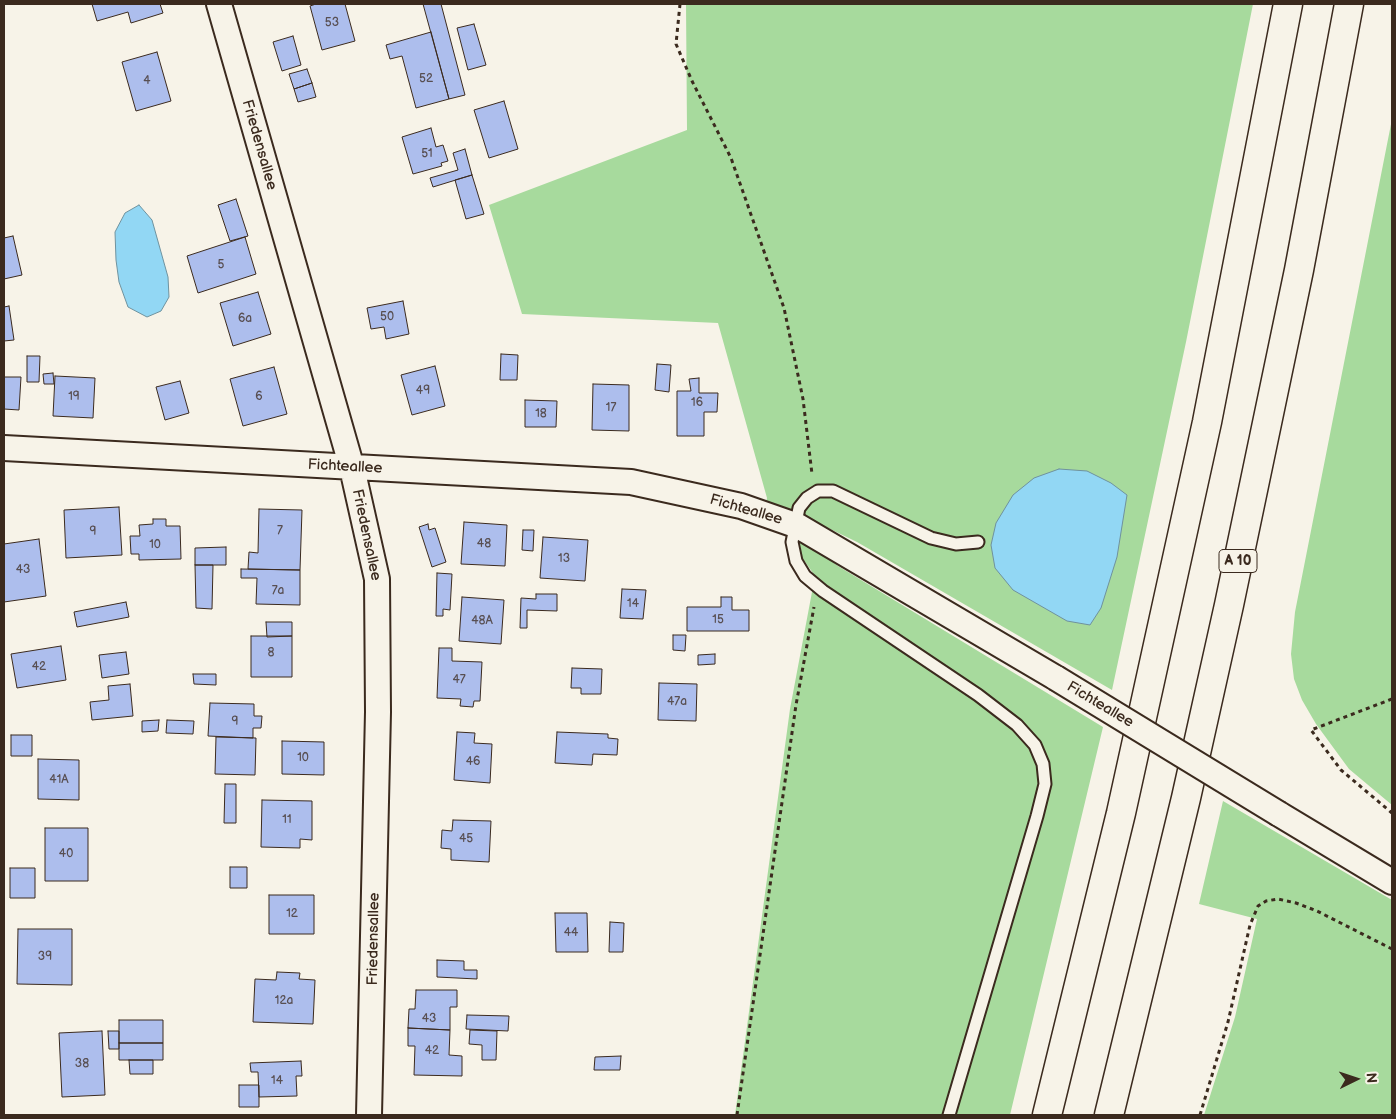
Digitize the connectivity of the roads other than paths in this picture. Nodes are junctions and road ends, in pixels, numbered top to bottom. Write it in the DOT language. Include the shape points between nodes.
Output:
graph roads {
  1 [pos="218,4"];
  2 [pos="1288,4"];
  3 [pos="1349,4"];
  4 [pos="4,448"];
  5 [pos="352,468"];
  6 [pos="794,525"];
  7 [pos="978,542"];
  8 [pos="1392,882"];
  9 [pos="369,1115"];
  10 [pos="949,1115"];
  11 [pos="1047,1115"];
  12 [pos="1109,1115"];
  1 -- 5 [label="street, Friedensallee"];
  2 -- 11 [label="highway" via="1207,422 1121,813"];
  3 -- 12 [label="highway, A 10" via="1299,270 1235,576 1186,798"];
  4 -- 5 [label="street, Fichteallee"];
  5 -- 6 [label="street, Fichteallee" via="631,482 742,506"];
  5 -- 9 [label="street, Friedensallee" via="377,579 378,722"];
  6 -- 7 [label="lane" via="799,508 813,494 833,491 931,538 956,544"];
  6 -- 8 [label="street, Fichteallee, bridge" via="1056,678"];
  6 -- 10 [label="lane" via="792,542 796,561 804,576 1017,725 1035,745 1043,764 1044,784 1037,816"];
}
